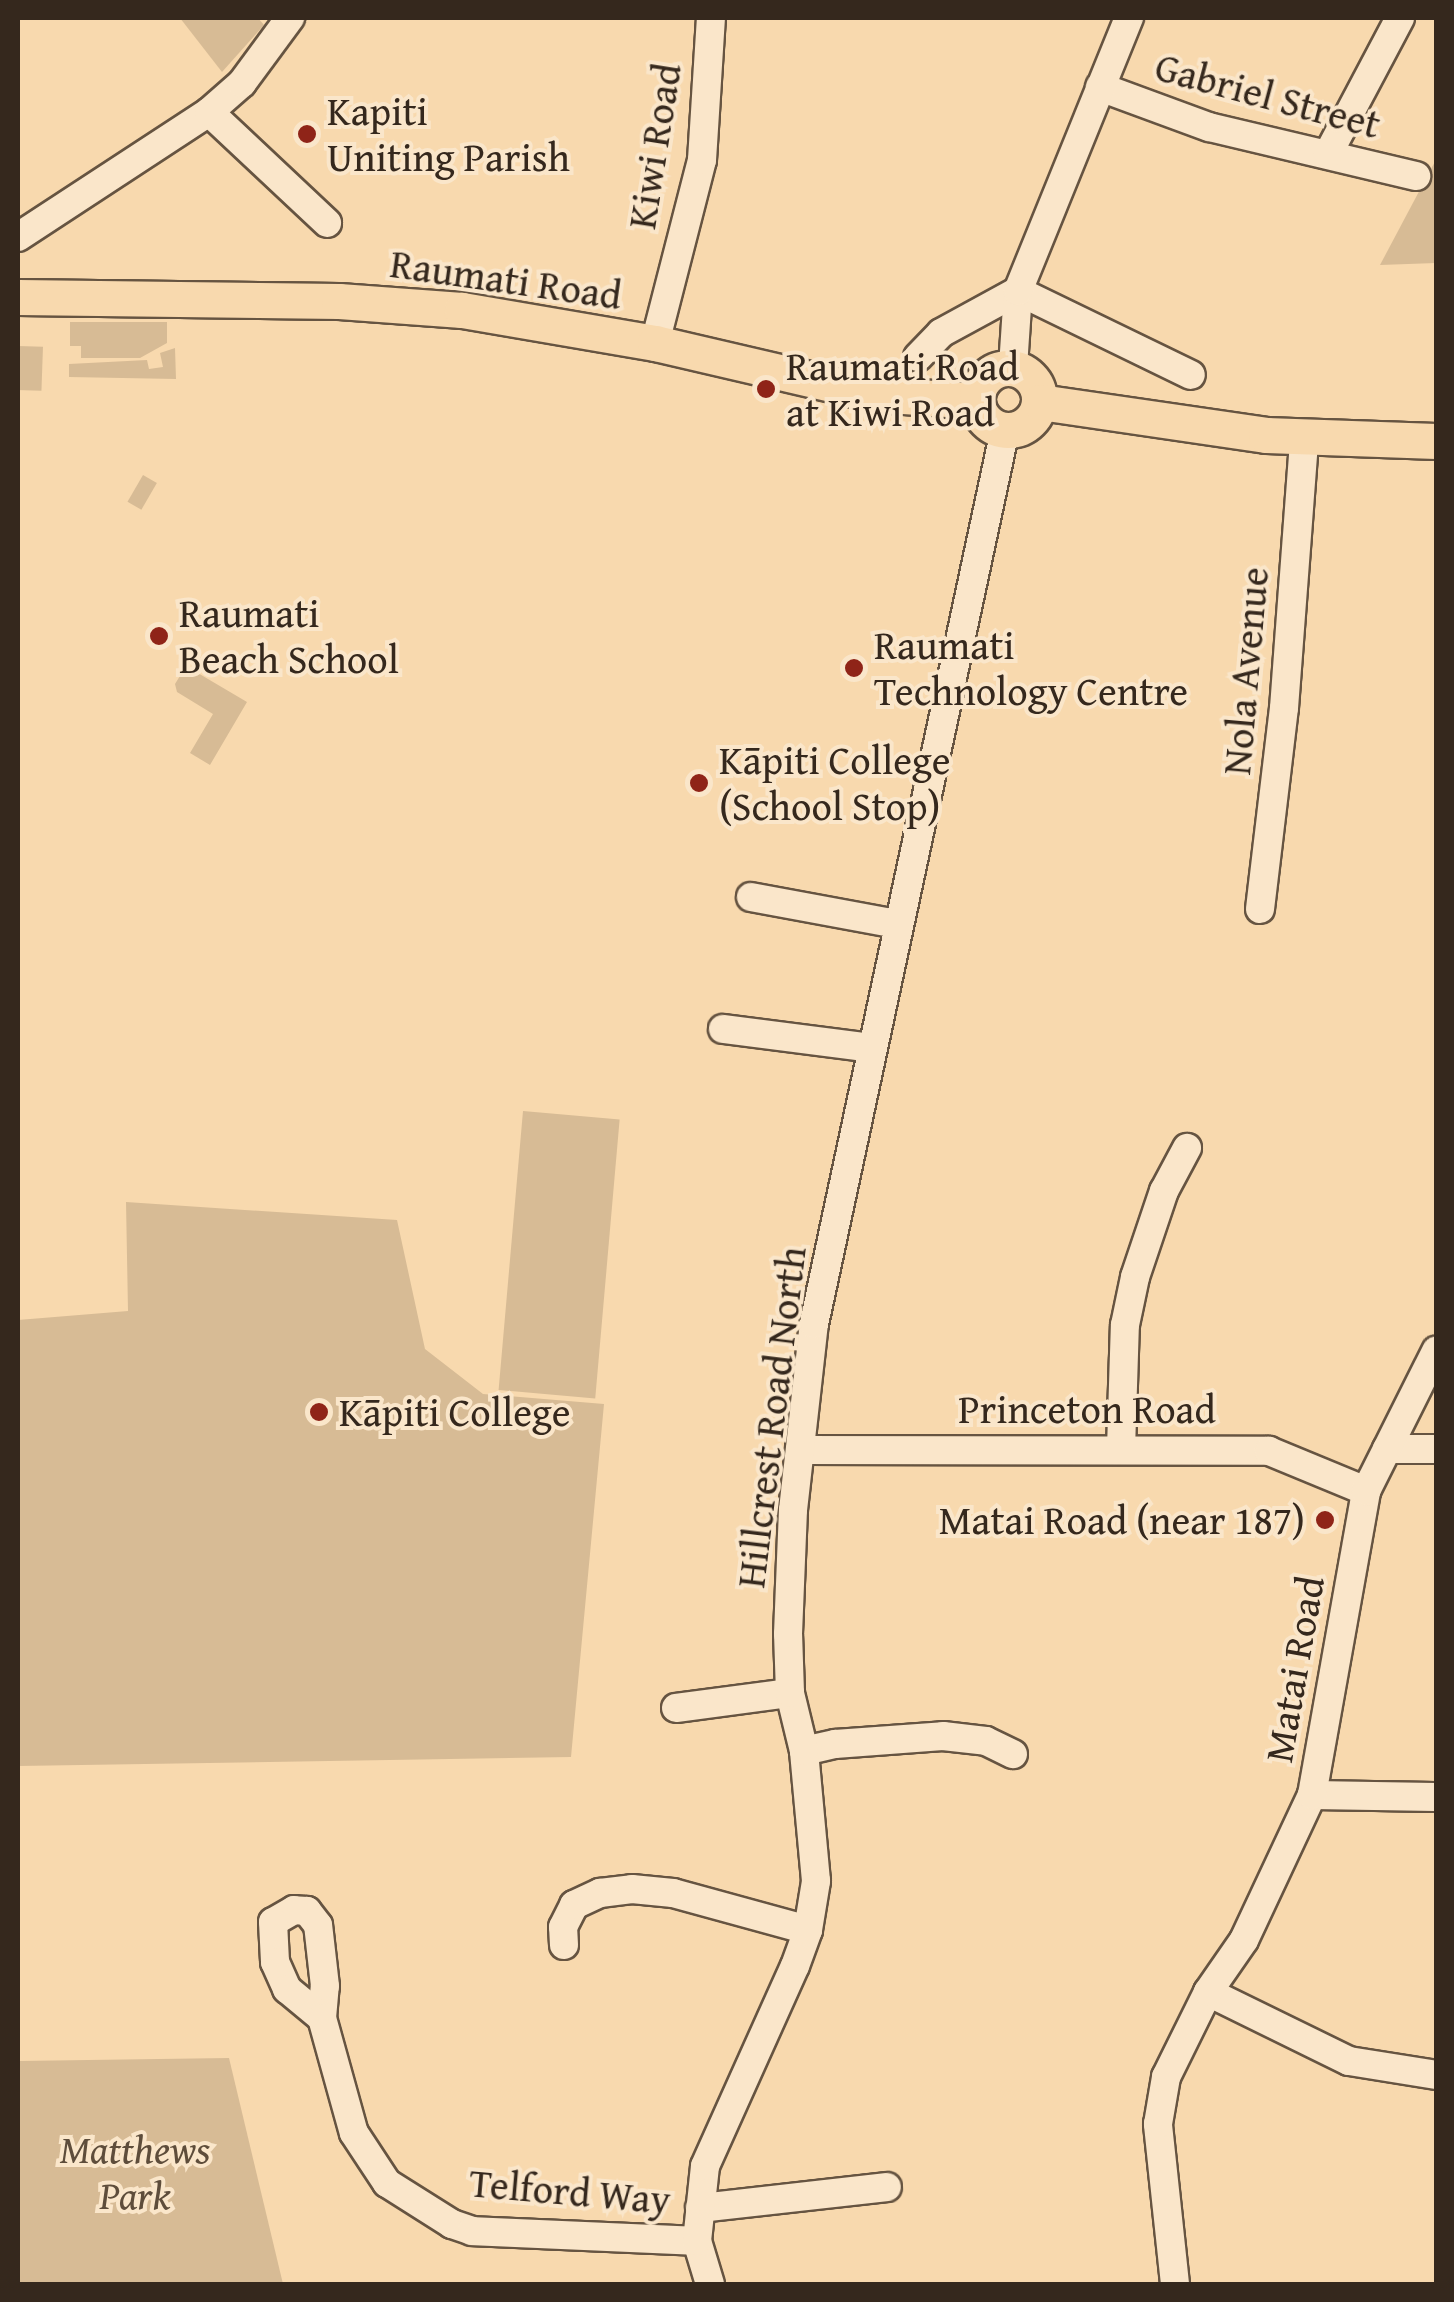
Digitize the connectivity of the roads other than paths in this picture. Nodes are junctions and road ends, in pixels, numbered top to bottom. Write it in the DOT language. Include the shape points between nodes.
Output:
graph roads {
  1 [pos="290,18"];
  2 [pos="711,18"];
  3 [pos="1129,18"];
  4 [pos="1400,18"];
  5 [pos="1100,87"];
  6 [pos="209,112"];
  7 [pos="1328,154"];
  8 [pos="1416,176"];
  9 [pos="328,223"];
  10 [pos="18,237"];
  11 [pos="1018,290"];
  12 [pos="18,297"];
  13 [pos="655,343"];
  14 [pos="918,358"];
  15 [pos="1013,367"];
  16 [pos="1192,375"];
  17 [pos="977,401"];
  18 [pos="1040,402"];
  19 [pos="1005,430"];
  20 [pos="1304,439"];
  21 [pos="1436,441"];
  22 [pos="751,897"];
  23 [pos="1260,909"];
  24 [pos="897,924"];
  25 [pos="723,1029"];
  26 [pos="872,1048"];
  27 [pos="1186,1148"];
  28 [pos="1436,1351"];
  29 [pos="1387,1448"];
  30 [pos="1121,1449"];
  31 [pos="1436,1449"];
  32 [pos="800,1450"];
  33 [pos="1366,1491"];
  34 [pos="790,1693"];
  35 [pos="676,1708"];
  36 [pos="804,1751"];
  37 [pos="1013,1754"];
  38 [pos="1312,1796"];
  39 [pos="1436,1798"];
  40 [pos="808,1930"];
  41 [pos="564,1945"];
  42 [pos="1208,1992"];
  43 [pos="322,2018"];
  44 [pos="1436,2075"];
  45 [pos="887,2187"];
  46 [pos="700,2208"];
  47 [pos="697,2241"];
  48 [pos="710,2284"];
  49 [pos="1175,2284"];
  1 -- 6 [label="street" via="242,83"];
  2 -- 13 [label="street, Kiwi Road" via="702,160"];
  3 -- 5 [label="street"];
  4 -- 7 [label="street"];
  5 -- 7 [label="street, Gabriel Street" via="1210,128"];
  5 -- 11 [label="street"];
  6 -- 9 [label="street"];
  6 -- 10 [label="street"];
  7 -- 8 [label="street, Gabriel Street"];
  11 -- 14 [label="street" via="941,333"];
  11 -- 15 [label="street"];
  11 -- 16 [label="street"];
  12 -- 13 [label="main road, Raumati Road" via="374,303 462,310"];
  13 -- 17 [label="main road, Raumati Road" via="874,394"];
  15 -- 17 [label="main road" via="987,376"];
  15 -- 18 [label="main road" via="1036,383"];
  17 -- 19 [label="main road" via="983,417"];
  18 -- 19 [label="main road" via="1032,420"];
  18 -- 20 [label="main road"];
  19 -- 24 [label="street, Hillcrest Road North"];
  20 -- 21 [label="main road"];
  20 -- 23 [label="street, Nola Avenue" via="1284,708"];
  22 -- 24 [label="street"];
  24 -- 26 [label="street, Hillcrest Road North"];
  25 -- 26 [label="street"];
  26 -- 32 [label="street, Hillcrest Road North" via="814,1324"];
  27 -- 30 [label="street" via="1164,1191 1125,1325"];
  28 -- 29 [label="street, Matai Road"];
  29 -- 31 [label="street"];
  29 -- 33 [label="street, Matai Road"];
  30 -- 32 [label="street, Princeton Road"];
  30 -- 33 [label="street, Princeton Road" via="1269,1451"];
  32 -- 34 [label="street, Hillcrest Road North"];
  33 -- 38 [label="street, Matai Road"];
  34 -- 35 [label="street"];
  34 -- 36 [label="street, Hillcrest Road North"];
  36 -- 37 [label="street" via="943,1736 986,1741"];
  36 -- 40 [label="street, Hillcrest Road North" via="816,1845"];
  38 -- 39 [label="street"];
  38 -- 42 [label="street, Matai Road" via="1244,1940"];
  40 -- 41 [label="street" via="673,1893 632,1889 574,1905 563,1927"];
  40 -- 46 [label="street, Hillcrest Road North" via="713,2143"];
  42 -- 44 [label="street" via="1349,2062"];
  42 -- 49 [label="street, Matai Road" via="1174,2055 1160,2106"];
  43 -- 47 [label="street, Telford Way" via="354,2132 387,2183 409,2200 472,2230"];
  45 -- 46 [label="street"];
  46 -- 47 [label="street, Hillcrest Road North"];
  47 -- 48 [label="street, Hillcrest Road North"];
}
